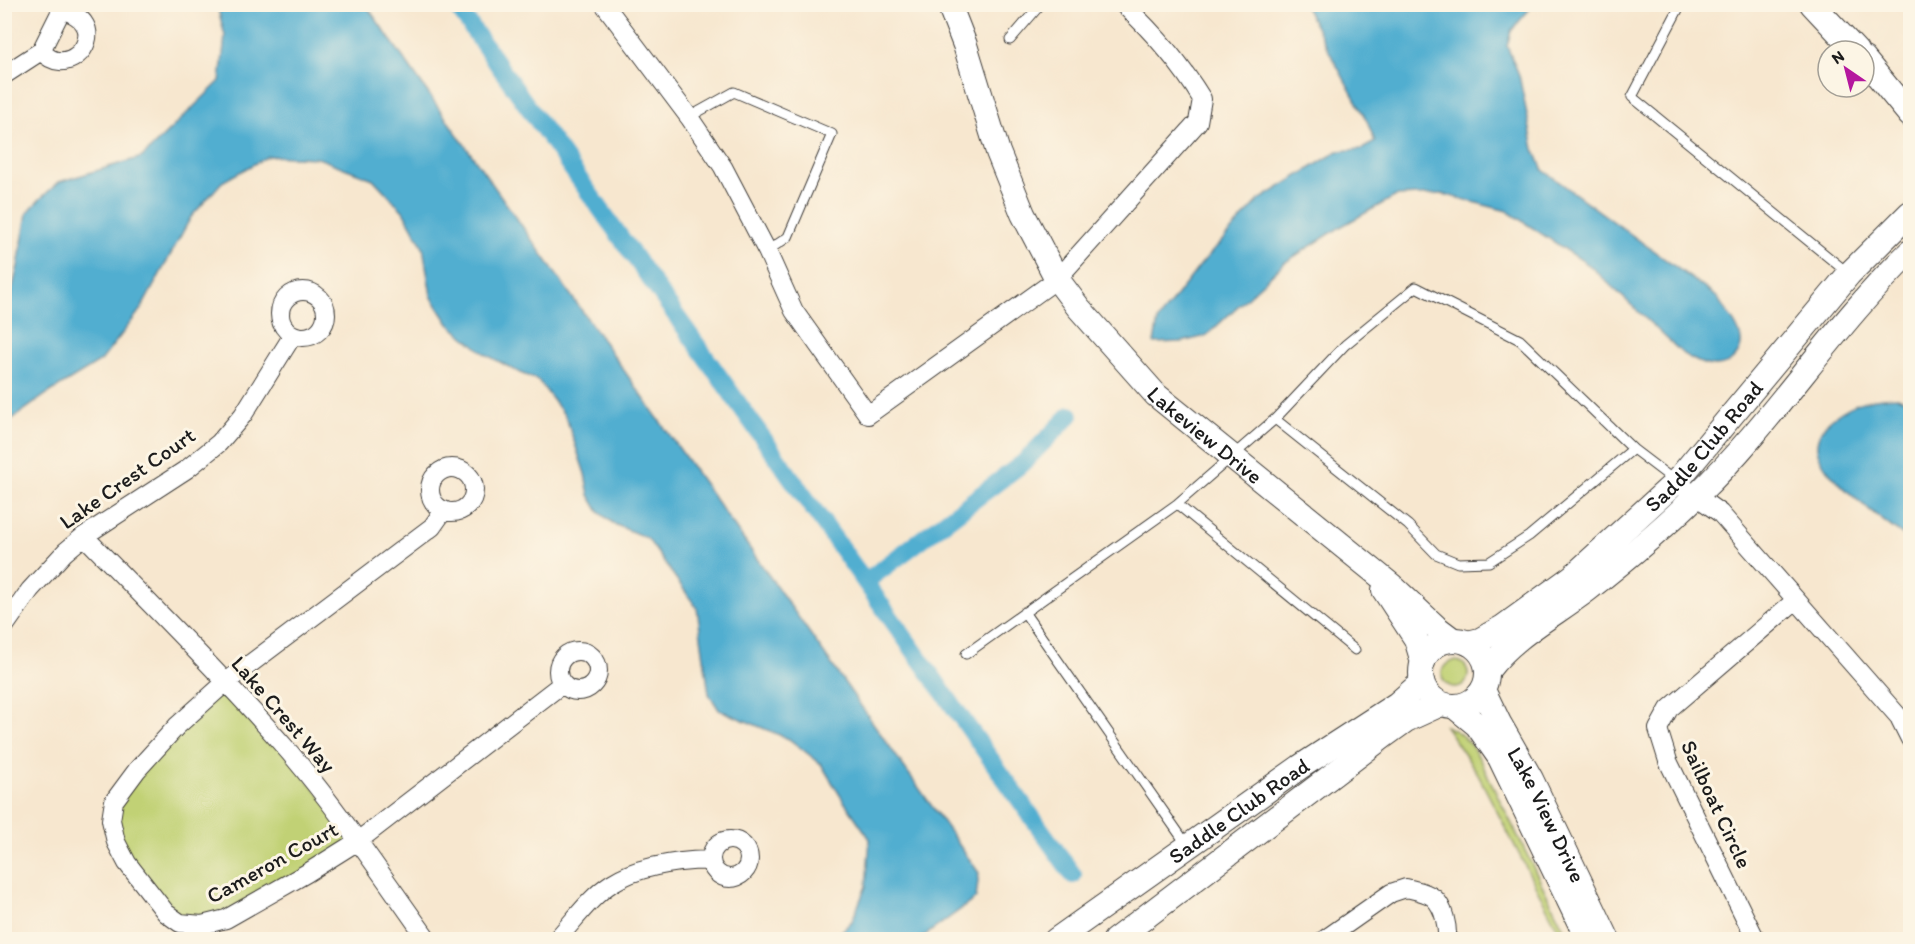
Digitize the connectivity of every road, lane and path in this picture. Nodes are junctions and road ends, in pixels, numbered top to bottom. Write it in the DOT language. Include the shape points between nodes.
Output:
graph roads {
  1 [pos="604,4"];
  2 [pos="949,4"];
  3 [pos="1041,4"];
  4 [pos="1123,4"];
  5 [pos="1682,4"];
  6 [pos="1812,4"];
  7 [pos="62,7"];
  8 [pos="1845,39"];
  9 [pos="1010,40"];
  10 [pos="40,51"];
  11 [pos="1876,73"];
  12 [pos="4,75"];
  13 [pos="1911,115"];
  14 [pos="689,117"];
  15 [pos="1911,213"];
  16 [pos="767,251"];
  17 [pos="1911,252"];
  18 [pos="1849,274"];
  19 [pos="1057,279"];
  20 [pos="293,335"];
  21 [pos="1275,419"];
  22 [pos="1634,449"];
  23 [pos="1232,456"];
  24 [pos="1676,482"];
  25 [pos="1697,496"];
  26 [pos="1177,504"];
  27 [pos="444,510"];
  28 [pos="84,536"];
  29 [pos="1371,571"];
  30 [pos="1796,600"];
  31 [pos="1024,612"];
  32 [pos="4,627"];
  33 [pos="1460,641"];
  34 [pos="1354,650"];
  35 [pos="966,654"];
  36 [pos="1423,672"];
  37 [pos="1485,680"];
  38 [pos="226,682"];
  39 [pos="562,684"];
  40 [pos="1448,705"];
  41 [pos="1911,739"];
  42 [pos="358,841"];
  43 [pos="1189,847"];
  44 [pos="710,860"];
  45 [pos="428,939"];
  46 [pos="556,939"];
  47 [pos="1056,939"];
  48 [pos="1115,939"];
  49 [pos="1324,939"];
  50 [pos="1447,939"];
  51 [pos="1588,939"];
  52 [pos="1608,939"];
  53 [pos="1756,939"];
  1 -- 14 [label="street"];
  2 -- 19 [label="street, Lakeview Drive" via="998,152 1023,214"];
  3 -- 9 [label="lane"];
  4 -- 19 [label="street" via="1149,28 1203,99 1198,122"];
  5 -- 18 [label="lane" via="1632,97"];
  6 -- 8 [label="street"];
  7 -- 10 [label="street"];
  7 -- 10 [label="street" via="86,27 87,38 81,52 67,62 57,62"];
  10 -- 12 [label="street"];
  11 -- 13 [label="street"];
  14 -- 16 [label="street" via="723,167"];
  14 -- 16 [label="lane" via="734,92 832,134 788,237"];
  15 -- 18 [label="street, Saddle Club Road"];
  16 -- 19 [label="street" via="794,311 868,415"];
  17 -- 25 [label="street, Saddle Club Road"];
  18 -- 24 [label="street, Saddle Club Road"];
  19 -- 23 [label="street, Lakeview Drive" via="1156,395"];
  20 -- 28 [label="street, Lake Crest Court" via="243,415 219,442 162,486"];
  21 -- 22 [label="lane" via="1408,525 1436,554 1458,563 1489,562 1529,536"];
  21 -- 22 [label="lane" via="1345,345 1416,287 1520,340"];
  21 -- 23 [label="lane"];
  22 -- 24 [label="lane"];
  23 -- 26 [label="lane"];
  23 -- 29 [label="street, Lakeview Drive"];
  24 -- 25 [label="street"];
  24 -- 33 [label="street, Saddle Club Road" via="1572,577 1503,627 1480,640"];
  25 -- 30 [label="street" via="1720,513"];
  25 -- 37 [label="street, Saddle Club Road" via="1586,591 1498,656"];
  26 -- 31 [label="lane"];
  26 -- 34 [label="lane"];
  27 -- 38 [label="street, Cameron Court" via="432,527"];
  28 -- 32 [label="street, Lake Crest Court" via="49,568"];
  28 -- 38 [label="street, Lake Crest Way"];
  29 -- 33 [label="street, Lakeview Drive" via="1410,600 1427,619"];
  29 -- 36 [label="street, Lakeview Drive" via="1416,639"];
  30 -- 41 [label="street" via="1899,717"];
  30 -- 53 [label="street, Sailboat Circle" via="1669,709 1658,729 1668,761"];
  31 -- 35 [label="lane"];
  31 -- 43 [label="lane"];
  33 -- 36 [label="street" via="1435,647"];
  33 -- 37 [label="street" via="1478,649 1484,659"];
  36 -- 40 [label="street" via="1426,691"];
  36 -- 43 [label="street, Saddle Club Road" via="1397,704 1300,767"];
  37 -- 40 [label="street" via="1476,699 1466,705"];
  37 -- 52 [label="street, Lake View Drive" via="1499,723 1531,779"];
  38 -- 42 [label="street, Lake Crest Way" via="292,755"];
  38 -- 42 [label="street, Cameron Court" via="177,726 114,801 111,820 116,842 166,914 180,923 202,925 226,919"];
  39 -- 42 [label="street, Cameron Court"];
  40 -- 48 [label="street, Saddle Club Road" via="1406,720 1384,735"];
  40 -- 51 [label="street, Lake View Drive" via="1477,725 1500,758"];
  42 -- 45 [label="street, Lake Crest Way"];
  43 -- 47 [label="street, Saddle Club Road"];
  44 -- 46 [label="street" via="680,861 630,873 595,897"];
  49 -- 50 [label="street" via="1391,893 1406,888 1434,898 1442,912"];
}
